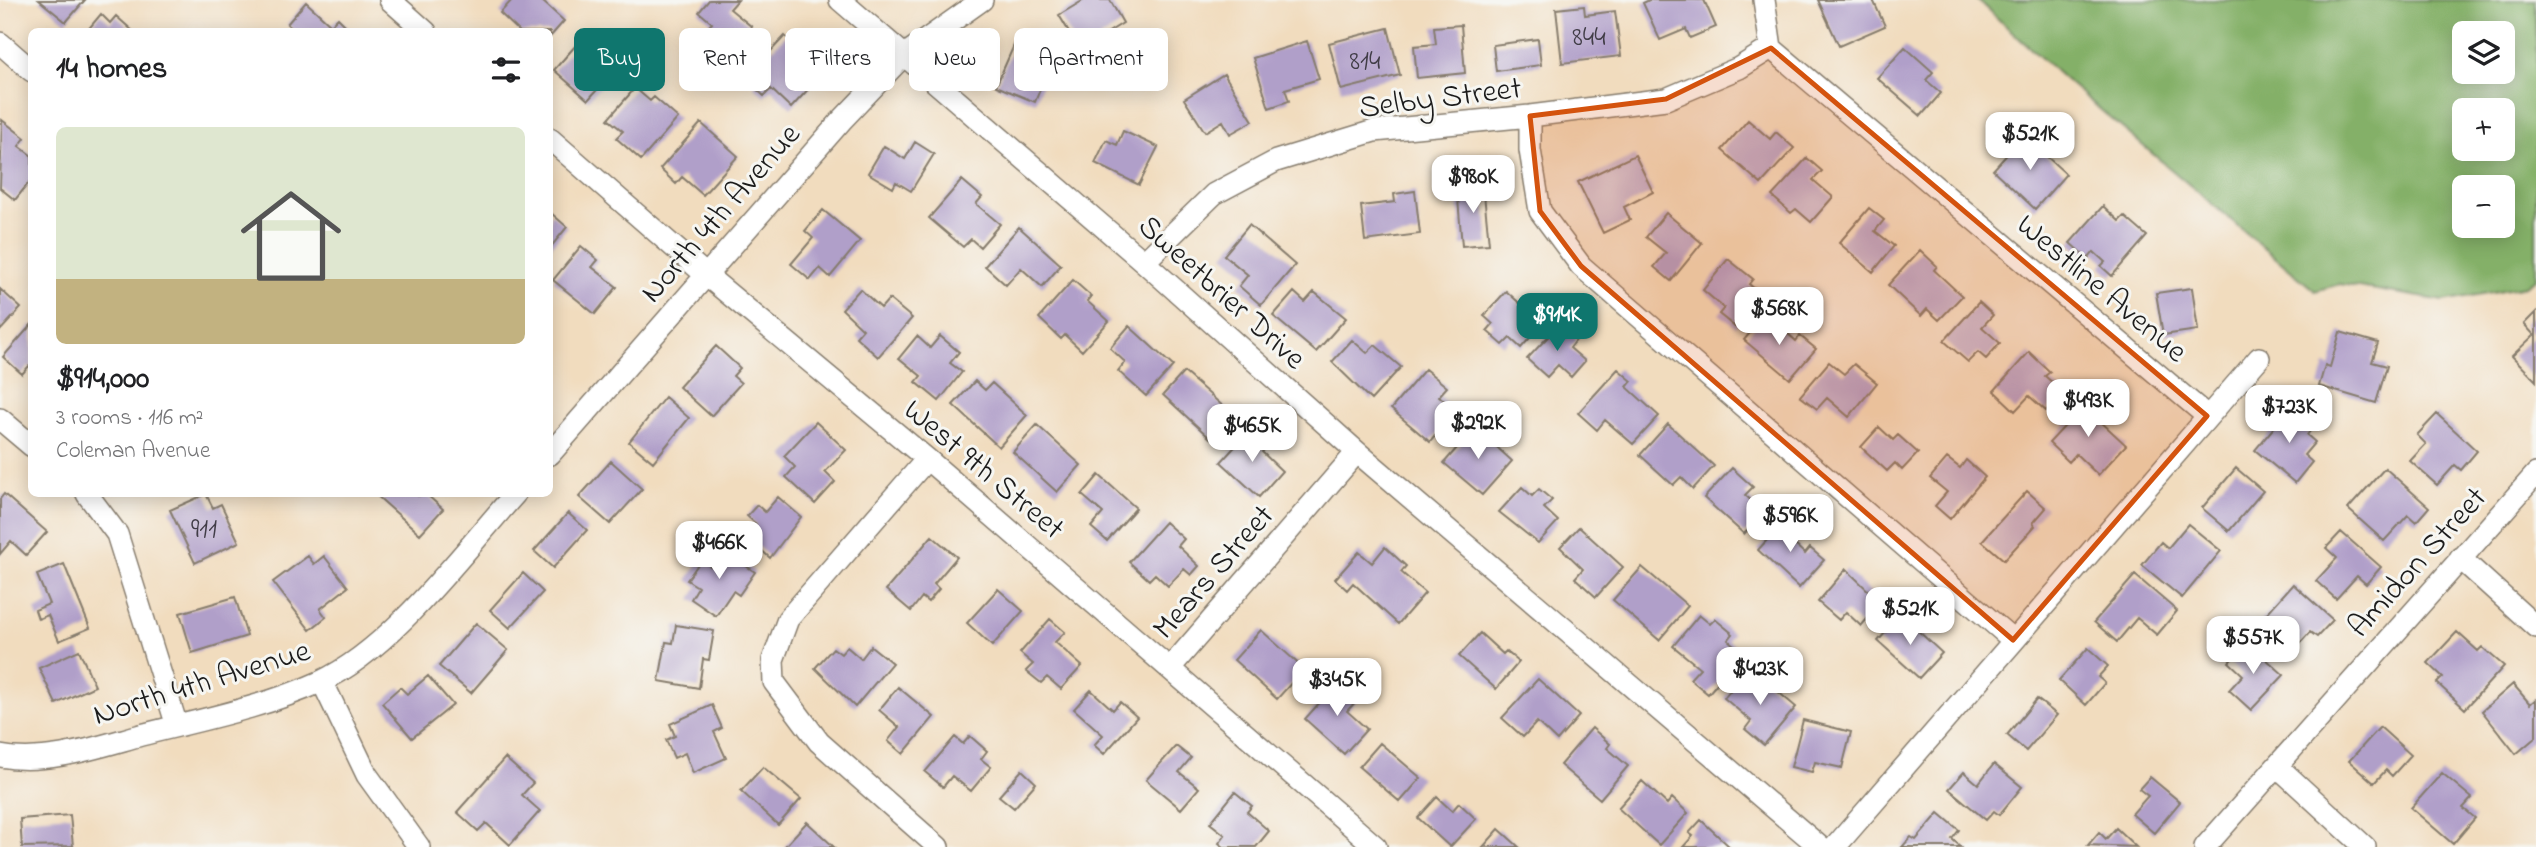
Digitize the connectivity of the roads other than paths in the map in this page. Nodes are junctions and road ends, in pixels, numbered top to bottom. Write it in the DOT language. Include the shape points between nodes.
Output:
graph roads {
  1 [pos="390,0"];
  2 [pos="840,0"];
  3 [pos="982,0"];
  4 [pos="1764,0"];
  5 [pos="422,28"];
  6 [pos="2,48"];
  7 [pos="1771,48"];
  8 [pos="903,56"];
  9 [pos="28,68"];
  10 [pos="1530,116"];
  11 [pos="553,142"];
  12 [pos="1144,262"];
  13 [pos="706,275"];
  14 [pos="2259,358"];
  15 [pos="2207,416"];
  16 [pos="0,419"];
  17 [pos="28,443"];
  18 [pos="553,451"];
  19 [pos="1357,452"];
  20 [pos="927,459"];
  21 [pos="2536,474"];
  22 [pos="89,497"];
  23 [pos="512,497"];
  24 [pos="2460,558"];
  25 [pos="2536,627"];
  26 [pos="2013,640"];
  27 [pos="1170,668"];
  28 [pos="321,681"];
  29 [pos="177,726"];
  30 [pos="0,756"];
  31 [pos="2277,766"];
  32 [pos="419,847"];
  33 [pos="938,847"];
  34 [pos="1376,847"];
  35 [pos="1820,847"];
  36 [pos="1835,847"];
  37 [pos="2205,847"];
  38 [pos="2365,847"];
  1 -- 5 [label="street"];
  2 -- 8 [label="street, Sweetbrier Drive"];
  3 -- 8 [label="street, North 4th Avenue"];
  4 -- 7 [label="street"];
  6 -- 9 [label="street"];
  7 -- 10 [label="street, Selby Street" via="1739,68 1666,99"];
  7 -- 15 [label="street, Westline Avenue"];
  8 -- 12 [label="street, Sweetbrier Drive"];
  8 -- 13 [label="street, North 4th Avenue"];
  10 -- 12 [label="street, Selby Street" via="1374,131 1276,161 1214,194"];
  10 -- 26 [label="street" via="1530,150 1540,211 1581,266"];
  11 -- 13 [label="street, West 9th Street"];
  12 -- 19 [label="street, Sweetbrier Drive"];
  13 -- 18 [label="street, North 4th Avenue"];
  13 -- 20 [label="street, West 9th Street"];
  14 -- 15 [label="street"];
  15 -- 26 [label="street"];
  16 -- 17 [label="street"];
  19 -- 27 [label="street, Mears Street"];
  19 -- 35 [label="street, Sweetbrier Drive"];
  20 -- 27 [label="street, West 9th Street"];
  20 -- 33 [label="street" via="788,619 774,660 774,682 819,742"];
  21 -- 24 [label="street, Amidon Street"];
  22 -- 29 [label="street" via="117,534"];
  23 -- 28 [label="street, North 4th Avenue" via="418,604 369,650"];
  24 -- 25 [label="street"];
  24 -- 31 [label="street, Amidon Street"];
  26 -- 36 [label="street"];
  27 -- 34 [label="street, West 9th Street"];
  28 -- 29 [label="street, North 4th Avenue"];
  28 -- 32 [label="street" via="367,775"];
  29 -- 30 [label="street, North 4th Avenue" via="72,753"];
  31 -- 37 [label="street, Amidon Street"];
  31 -- 38 [label="street"];
}
